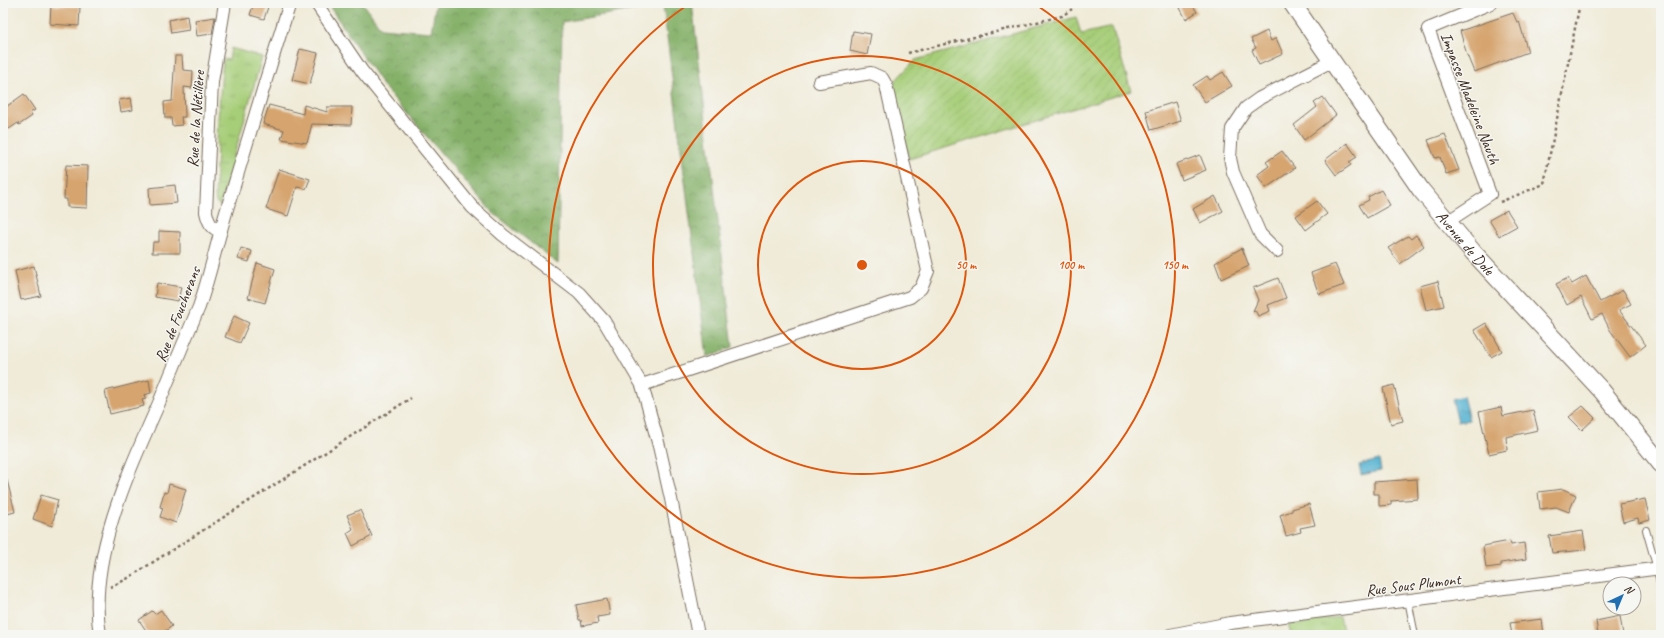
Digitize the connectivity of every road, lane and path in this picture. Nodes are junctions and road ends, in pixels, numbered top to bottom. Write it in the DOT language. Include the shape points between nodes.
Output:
graph roads {
  1 [pos="225,3"];
  2 [pos="290,3"];
  3 [pos="316,3"];
  4 [pos="1292,3"];
  5 [pos="1491,3"];
  6 [pos="1580,3"];
  7 [pos="1072,9"];
  8 [pos="908,53"];
  9 [pos="1332,61"];
  10 [pos="819,82"];
  11 [pos="1496,203"];
  12 [pos="1447,222"];
  13 [pos="221,231"];
  14 [pos="1277,251"];
  15 [pos="642,386"];
  16 [pos="411,398"];
  17 [pos="1661,464"];
  18 [pos="1646,530"];
  19 [pos="1659,568"];
  20 [pos="1661,589"];
  21 [pos="97,592"];
  22 [pos="1408,600"];
  23 [pos="100,635"];
  24 [pos="698,635"];
  25 [pos="1170,635"];
  26 [pos="1415,635"];
  1 -- 13 [label="street, Rue de la Nétillère" via="212,82 206,212 210,224"];
  2 -- 13 [label="street, Rue de Foucherans"];
  3 -- 15 [label="street" via="362,71 472,207 503,235 579,293 604,321"];
  4 -- 9 [label="main road, Avenue de Dole"];
  5 -- 12 [label="street, Impasse Madeleine Nauth" via="1428,29 1490,194"];
  6 -- 11 [label="path" via="1544,184"];
  7 -- 8 [label="path" via="1062,16"];
  9 -- 12 [label="main road, Avenue de Dole" via="1404,167"];
  9 -- 14 [label="street" via="1260,98 1246,108 1232,129 1230,158 1233,172 1260,234"];
  10 -- 15 [label="street" via="871,73 882,78 886,85 928,271 921,288 910,297"];
  12 -- 17 [label="main road, Avenue de Dole" via="1602,391"];
  13 -- 21 [label="street, Rue de Foucherans" via="210,276 198,308 120,497 101,563"];
  15 -- 24 [label="street" via="671,498"];
  16 -- 21 [label="path" via="125,580"];
  18 -- 19 [label="lane"];
  19 -- 20 [label="lane"];
  19 -- 22 [label="street, Rue Sous Plumont"];
  21 -- 23 [label="street, Rue de Foucherans"];
  22 -- 25 [label="street, Rue Sous Plumont" via="1230,623"];
  22 -- 26 [label="lane"];
}
